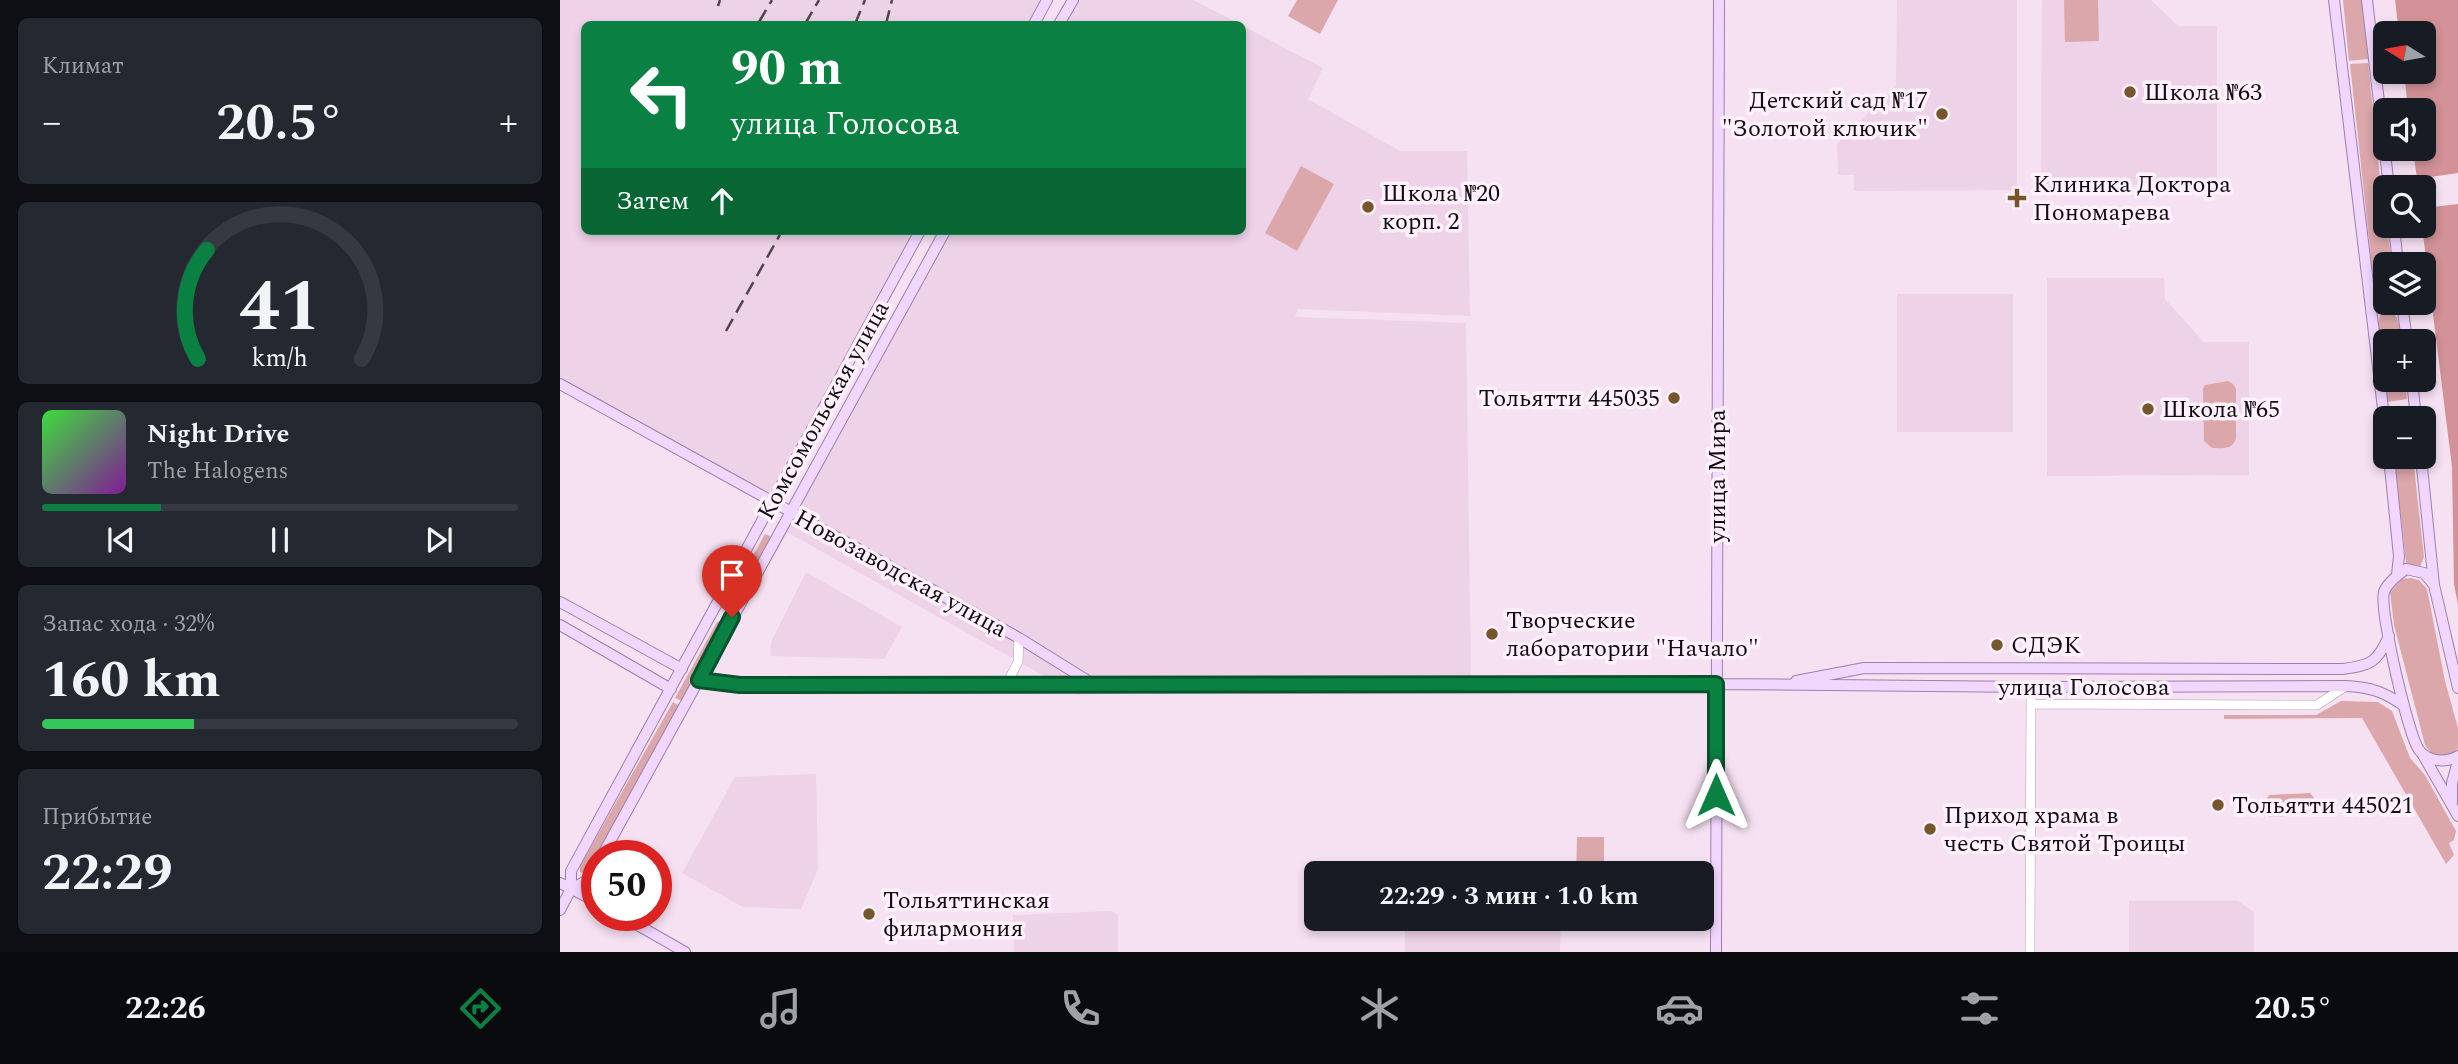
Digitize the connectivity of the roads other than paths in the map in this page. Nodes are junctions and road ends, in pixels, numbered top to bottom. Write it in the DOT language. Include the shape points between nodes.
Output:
graph roads {
  1 [pos="1047,0"];
  2 [pos="1073,0"];
  3 [pos="1719,0"];
  4 [pos="2334,0"];
  5 [pos="2367,0"];
  6 [pos="1036,21"];
  7 [pos="1061,21"];
  8 [pos="2388,175"];
  9 [pos="918,235"];
  10 [pos="942,235"];
  11 [pos="902,265"];
  12 [pos="920,275"];
  13 [pos="2371,305"];
  14 [pos="560,384"];
  15 [pos="2383,406"];
  16 [pos="2390,469"];
  17 [pos="2422,469"];
  18 [pos="772,502"];
  19 [pos="789,511"];
  20 [pos="2397,575"];
  21 [pos="2434,585"];
  22 [pos="560,602"];
  23 [pos="715,608"];
  24 [pos="732,617"];
  25 [pos="560,625"];
  26 [pos="2389,636"];
  27 [pos="1019,638"];
  28 [pos="1864,667"];
  29 [pos="2121,668"];
  30 [pos="681,669"];
  31 [pos="699,680"];
  32 [pos="1007,683"];
  33 [pos="1093,684"];
  34 [pos="1716,684"];
  35 [pos="1758,685"];
  36 [pos="1864,686"];
  37 [pos="2346,686"];
  38 [pos="2031,687"];
  39 [pos="2119,687"];
  40 [pos="2458,688"];
  41 [pos="671,689"];
  42 [pos="2031,704"];
  43 [pos="2404,706"];
  44 [pos="2419,750"];
  45 [pos="2458,756"];
  46 [pos="2458,761"];
  47 [pos="2452,805"];
  48 [pos="2458,816"];
  49 [pos="611,840"];
  50 [pos="560,883"];
  51 [pos="581,884"];
  52 [pos="572,889"];
  53 [pos="581,894"];
  54 [pos="560,910"];
  55 [pos="648,931"];
  56 [pos="685,952"];
  57 [pos="1716,952"];
  58 [pos="2030,952"];
  1 -- 6 [label="main road"];
  2 -- 7 [label="main road"];
  3 -- 34 [label="main road, улица Мира"];
  4 -- 13 [label="main road"];
  5 -- 8 [label="main road"];
  9 -- 11 [label="main road, Комсомольская улица"];
  10 -- 12 [label="main road, Комсомольская улица"];
  11 -- 12 [label="main road"];
  11 -- 18 [label="main road, Комсомольская улица"];
  12 -- 19 [label="main road, Комсомольская улица"];
  13 -- 15 [label="main road"];
  14 -- 18 [label="main road, Новозаводская улица"];
  16 -- 20 [label="main road"];
  17 -- 21 [label="main road"];
  18 -- 19 [label="main road, Новозаводская улица"];
  18 -- 23 [label="main road, Комсомольская улица"];
  19 -- 24 [label="main road, Комсомольская улица"];
  19 -- 27 [label="main road, Новозаводская улица"];
  20 -- 21 [label="main road" via="2413,570 2424,573"];
  20 -- 26 [label="main road" via="2384,592"];
  21 -- 40 [label="main road"];
  22 -- 30 [label="main road"];
  23 -- 24 [label="main road"];
  23 -- 30 [label="main road, Комсомольская улица"];
  24 -- 31 [label="main road, Комсомольская улица"];
  25 -- 41 [label="main road"];
  26 -- 29 [label="main road, улица Голосова" via="2380,656 2367,666 2343,670"];
  26 -- 43 [label="main road"];
  27 -- 32 [label="street" via="1018,662"];
  27 -- 33 [label="main road, Новозаводская улица"];
  28 -- 29 [label="main road, улица Голосова"];
  28 -- 35 [label="main road, улица Голосова"];
  28 -- 36 [label="main road" via="1859,674"];
  29 -- 39 [label="main road" via="2127,674"];
  30 -- 41 [label="main road, Комсомольская улица"];
  31 -- 32 [label="street" via="740,685"];
  31 -- 49 [label="main road, Комсомольская улица"];
  32 -- 33 [label="street"];
  33 -- 34 [label="main road, улица Голосова"];
  34 -- 35 [label="main road, улица Голосова"];
  34 -- 57 [label="main road, улица Мира"];
  35 -- 36 [label="main road, улица Голосова"];
  36 -- 38 [label="main road, улица Голосова"];
  37 -- 39 [label="main road, улица Голосова"];
  37 -- 42 [label="street" via="2317,705"];
  37 -- 43 [label="main road, улица Голосова" via="2371,687"];
  38 -- 39 [label="main road, улица Голосова"];
  38 -- 42 [label="street"];
  41 -- 52 [label="main road, Комсомольская улица" via="571,871"];
  42 -- 58 [label="street"];
  43 -- 44 [label="main road"];
  44 -- 45 [label="main road" via="2436,760"];
  44 -- 47 [label="main road"];
  46 -- 47 [label="main road"];
  47 -- 48 [label="main road"];
  50 -- 52 [label="main road"];
  51 -- 52 [label="main road, Комсомольская улица"];
  52 -- 53 [label="main road"];
  52 -- 54 [label="main road, Комсомольская улица"];
  55 -- 56 [label="main road"];
}
